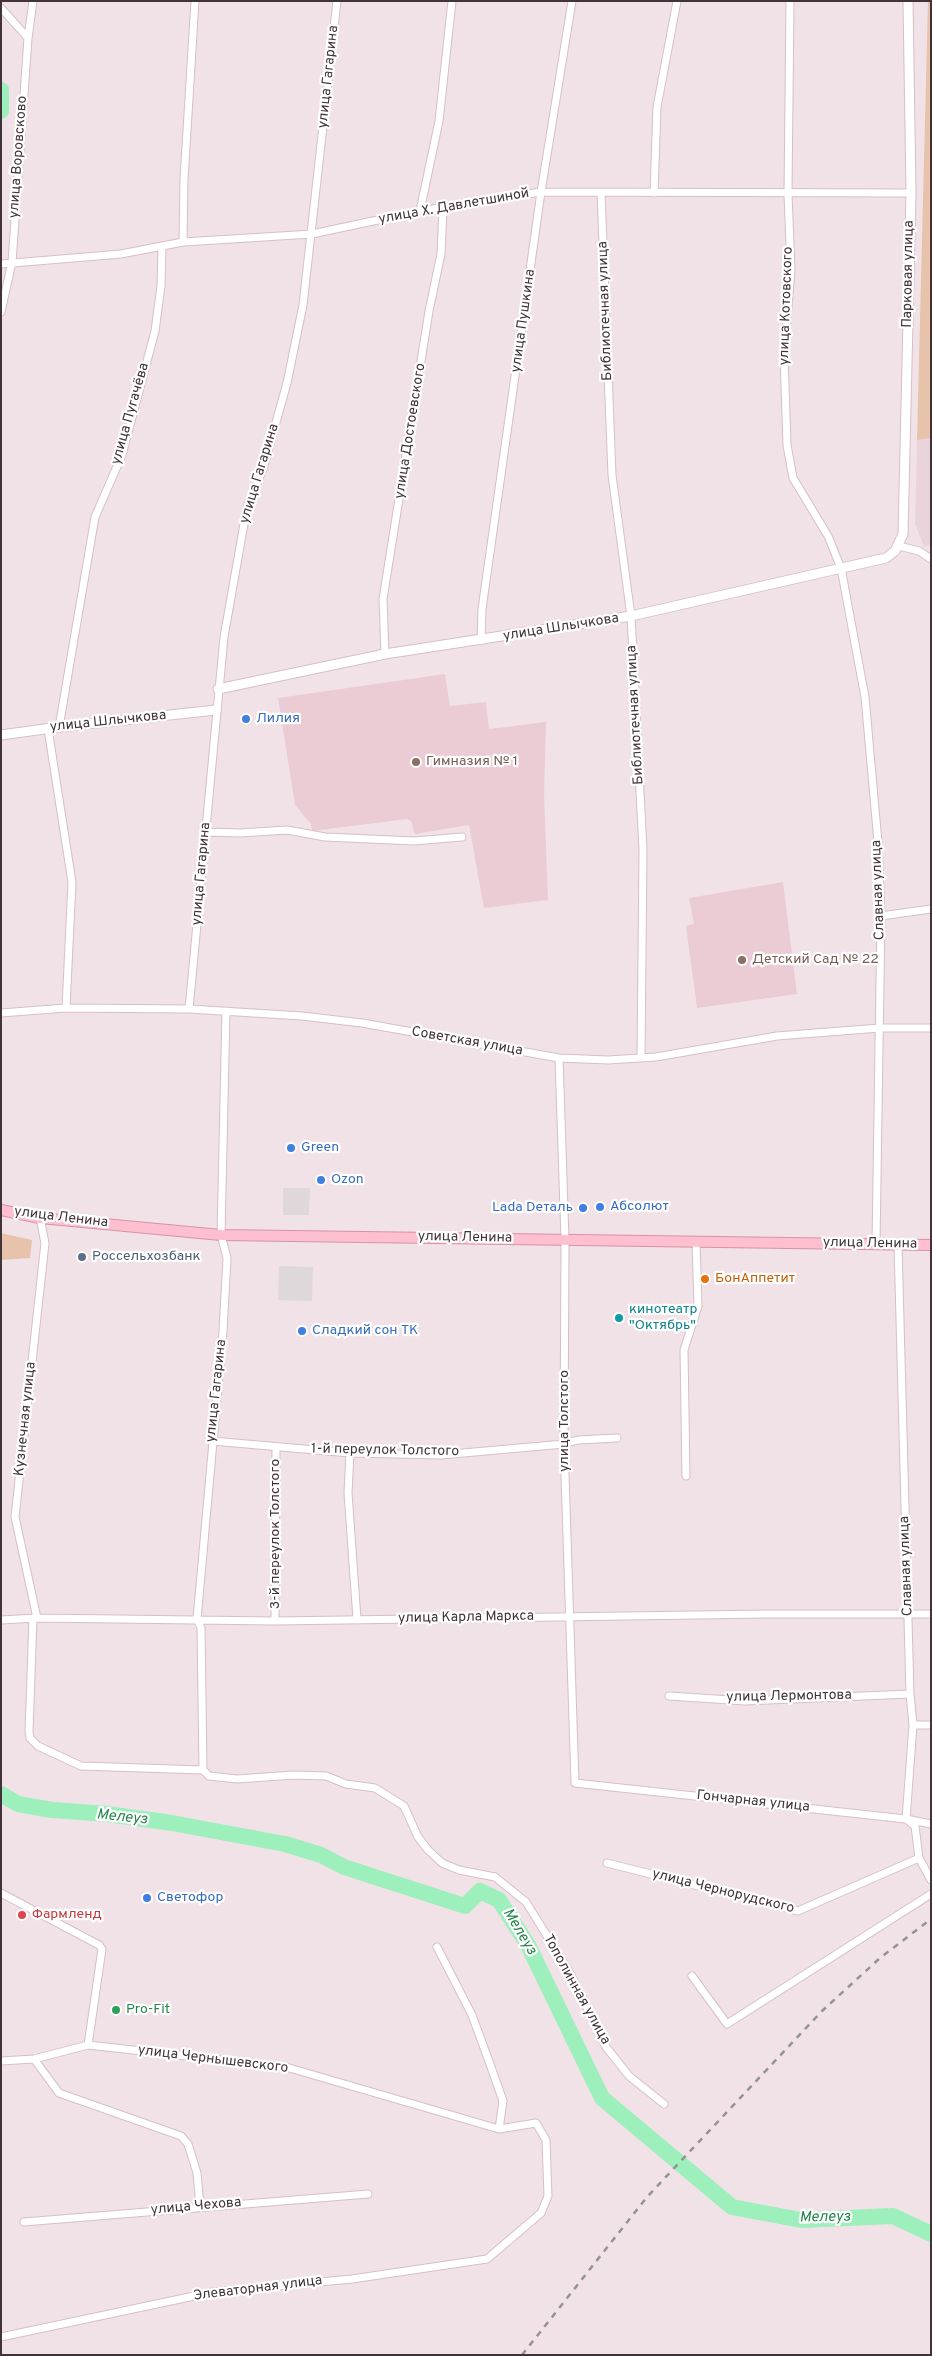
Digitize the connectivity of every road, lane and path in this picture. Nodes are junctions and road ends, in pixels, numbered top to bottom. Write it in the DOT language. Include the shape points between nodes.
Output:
graph roads {
  1 [pos="33,1"];
  2 [pos="195,1"];
  3 [pos="337,1"];
  4 [pos="452,1"];
  5 [pos="572,1"];
  6 [pos="677,1"];
  7 [pos="790,1"];
  8 [pos="908,1"];
  9 [pos="1,8"];
  10 [pos="28,38"];
  11 [pos="541,192"];
  12 [pos="601,193"];
  13 [pos="654,193"];
  14 [pos="911,193"];
  15 [pos="788,194"];
  16 [pos="443,208"];
  17 [pos="420,211"];
  18 [pos="312,234"];
  19 [pos="184,242"];
  20 [pos="162,246"];
  21 [pos="12,262"];
  22 [pos="1,264"];
  23 [pos="1,312"];
  24 [pos="899,546"];
  25 [pos="931,559"];
  26 [pos="841,568"];
  27 [pos="632,616"];
  28 [pos="480,641"];
  29 [pos="385,654"];
  30 [pos="218,689"];
  31 [pos="216,710"];
  32 [pos="59,726"];
  33 [pos="48,729"];
  34 [pos="1,735"];
  35 [pos="206,832"];
  36 [pos="462,837"];
  37 [pos="931,909"];
  38 [pos="881,916"];
  39 [pos="66,1008"];
  40 [pos="189,1009"];
  41 [pos="226,1012"];
  42 [pos="1,1014"];
  43 [pos="880,1028"];
  44 [pos="931,1028"];
  45 [pos="559,1058"];
  46 [pos="641,1058"];
  47 [pos="1,1210"];
  48 [pos="40,1218"];
  49 [pos="221,1234"];
  50 [pos="565,1240"];
  51 [pos="696,1241"];
  52 [pos="876,1244"];
  53 [pos="898,1245"];
  54 [pos="931,1245"];
  55 [pos="617,1438"];
  56 [pos="212,1441"];
  57 [pos="564,1444"];
  58 [pos="276,1447"];
  59 [pos="350,1453"];
  60 [pos="686,1476"];
  61 [pos="909,1614"];
  62 [pos="931,1614"];
  63 [pos="570,1617"];
  64 [pos="35,1618"];
  65 [pos="196,1619"];
  66 [pos="1,1620"];
  67 [pos="357,1620"];
  68 [pos="275,1621"];
  69 [pos="910,1694"];
  70 [pos="668,1696"];
  71 [pos="913,1725"];
  72 [pos="931,1725"];
  73 [pos="29,1732"];
  74 [pos="204,1770"];
  75 [pos="575,1783"];
  76 [pos="906,1819"];
  77 [pos="931,1824"];
  78 [pos="919,1858"];
  79 [pos="606,1863"];
  80 [pos="931,1880"];
  81 [pos="1,1893"];
  82 [pos="931,1894"];
  83 [pos="437,1947"];
  84 [pos="692,1976"];
  85 [pos="88,2045"];
  86 [pos="34,2059"];
  87 [pos="1,2061"];
  88 [pos="664,2104"];
  89 [pos="499,2129"];
  90 [pos="368,2194"];
  91 [pos="200,2206"];
  92 [pos="24,2222"];
  93 [pos="487,2259"];
  94 [pos="1,2337"];
  1 -- 10 [label="street, улица Воровсково"];
  2 -- 19 [label="street" via="184,180"];
  3 -- 18 [label="street, улица Гагарина"];
  4 -- 17 [label="street" via="438,121"];
  5 -- 11 [label="street, улица Пушкина"];
  6 -- 13 [label="street" via="657,108"];
  7 -- 15 [label="street, улица Котовского"];
  8 -- 14 [label="street, Парковая улица"];
  9 -- 10 [label="street"];
  10 -- 21 [label="street, улица Воровсково"];
  11 -- 12 [label="street, улица Х. Давлетшиной"];
  11 -- 16 [label="street, улица Х. Давлетшиной"];
  11 -- 28 [label="street, улица Пушкина"];
  12 -- 13 [label="street, улица Х. Давлетшиной"];
  12 -- 27 [label="street, Библиотечная улица" via="612,475"];
  13 -- 15 [label="street, улица Х. Давлетшиной"];
  14 -- 15 [label="street, улица Х. Давлетшиной"];
  14 -- 24 [label="street, Парковая улица" via="903,534"];
  15 -- 26 [label="street, улица Котовского" via="791,270 784,355 787,445 793,478 828,536"];
  16 -- 17 [label="street, улица Х. Давлетшиной"];
  16 -- 29 [label="street, улица Достоевского" via="442,254 383,599"];
  17 -- 18 [label="street, улица Х. Давлетшиной"];
  18 -- 19 [label="street, улица Х. Давлетшиной"];
  18 -- 30 [label="street, улица Гагарина" via="303,305 287,383 263,469 247,507"];
  19 -- 20 [label="street, улица Х. Давлетшиной"];
  20 -- 21 [label="street, улица Х. Давлетшиной" via="121,254"];
  20 -- 32 [label="street, улица Пугачёва" via="155,331 122,455 95,517"];
  21 -- 22 [label="street, улица Х. Давлетшиной"];
  21 -- 23 [label="street, улица Воровсково"];
  24 -- 25 [label="street" via="915,549"];
  24 -- 26 [label="street, улица Шлычкова" via="886,558"];
  26 -- 27 [label="street, улица Шлычкова"];
  26 -- 38 [label="street, Славная улица" via="864,697 878,842"];
  27 -- 28 [label="street, улица Шлычкова"];
  27 -- 46 [label="street, Библиотечная улица" via="643,850"];
  28 -- 29 [label="street, улица Шлычкова"];
  29 -- 30 [label="street, улица Шлычкова"];
  30 -- 31 [label="street, улица Гагарина"];
  31 -- 32 [label="street, улица Шлычкова"];
  31 -- 35 [label="street, улица Гагарина"];
  32 -- 33 [label="street, улица Шлычкова"];
  33 -- 34 [label="street, улица Шлычкова"];
  33 -- 39 [label="street" via="72,882"];
  35 -- 36 [label="street" via="287,830 325,837 414,841"];
  35 -- 40 [label="street, улица Гагарина"];
  37 -- 38 [label="street"];
  38 -- 43 [label="street, Славная улица"];
  39 -- 40 [label="street, Советская улица"];
  39 -- 42 [label="street, Советская улица"];
  40 -- 41 [label="street, Советская улица"];
  41 -- 45 [label="street, Советская улица" via="362,1023"];
  41 -- 49 [label="street, улица Гагарина"];
  43 -- 44 [label="street, Советская улица"];
  43 -- 46 [label="street, Советская улица" via="777,1036"];
  43 -- 52 [label="street, Славная улица"];
  45 -- 46 [label="street, Советская улица"];
  45 -- 50 [label="street, улица Толстого"];
  47 -- 48 [label="main road, улица Ленина"];
  48 -- 49 [label="main road, улица Ленина"];
  48 -- 64 [label="street, Кузнечная улица" via="45,1243 15,1516"];
  49 -- 50 [label="main road, улица Ленина"];
  49 -- 56 [label="street, улица Гагарина" via="226,1258 223,1331"];
  50 -- 51 [label="main road, улица Ленина"];
  50 -- 57 [label="street, улица Толстого"];
  51 -- 52 [label="main road, улица Ленина"];
  51 -- 60 [label="street" via="698,1306 684,1350"];
  52 -- 53 [label="main road, улица Ленина"];
  53 -- 54 [label="main road, улица Ленина"];
  53 -- 61 [label="street, Славная улица"];
  55 -- 57 [label="street, 1-й переулок Толстого"];
  56 -- 58 [label="street, 1-й переулок Толстого"];
  56 -- 65 [label="street, улица Гагарина"];
  57 -- 59 [label="street, 1-й переулок Толстого" via="441,1455"];
  57 -- 63 [label="street, улица Толстого"];
  58 -- 59 [label="street, 1-й переулок Толстого"];
  58 -- 68 [label="street, 3-й переулок Толстого"];
  59 -- 67 [label="street" via="348,1493"];
  61 -- 62 [label="street, улица Карла Маркса"];
  61 -- 63 [label="street, улица Карла Маркса"];
  61 -- 69 [label="street, Славная улица"];
  63 -- 67 [label="street, улица Карла Маркса"];
  63 -- 75 [label="street, улица Толстого"];
  64 -- 65 [label="street, улица Карла Маркса"];
  64 -- 66 [label="street, улица Карла Маркса"];
  64 -- 73 [label="street, Кузнечная улица"];
  65 -- 68 [label="street, улица Карла Маркса"];
  65 -- 74 [label="street, улица Гагарина" via="201,1628"];
  67 -- 68 [label="street, улица Карла Маркса"];
  69 -- 70 [label="street, улица Лермонтова" via="745,1701"];
  69 -- 71 [label="street, Славная улица"];
  71 -- 72 [label="street"];
  71 -- 76 [label="street, Славная улица"];
  73 -- 74 [label="street, Тополинная улица" via="38,1746 81,1766"];
  74 -- 88 [label="street, Тополинная улица" via="209,1776 237,1779 294,1774 326,1776 346,1784 375,1788 404,1806 418,1837 442,1863 495,1877 526,1902 570,1973 606,2047 629,2076"];
  75 -- 76 [label="street, Гончарная улица"];
  76 -- 77 [label="street, Гончарная улица"];
  76 -- 78 [label="street" via="915,1826"];
  78 -- 79 [label="street, улица Чернорудского" via="798,1911"];
  78 -- 80 [label="street"];
  81 -- 85 [label="street" via="99,1945 102,1950"];
  82 -- 84 [label="street" via="727,2024"];
  83 -- 89 [label="street" via="472,2014 503,2101"];
  85 -- 86 [label="street, улица Чернышевского"];
  85 -- 89 [label="street, улица Чернышевского" via="286,2067"];
  86 -- 87 [label="street, улица Чернышевского"];
  86 -- 91 [label="street" via="59,2093 181,2136 188,2144 197,2173"];
  89 -- 93 [label="street, улица Чернышевского" via="536,2123 546,2140 548,2196 541,2213"];
  90 -- 91 [label="street, улица Чехова"];
  91 -- 92 [label="street, улица Чехова"];
  93 -- 94 [label="street, Элеваторная улица" via="352,2279 213,2292"];
}
